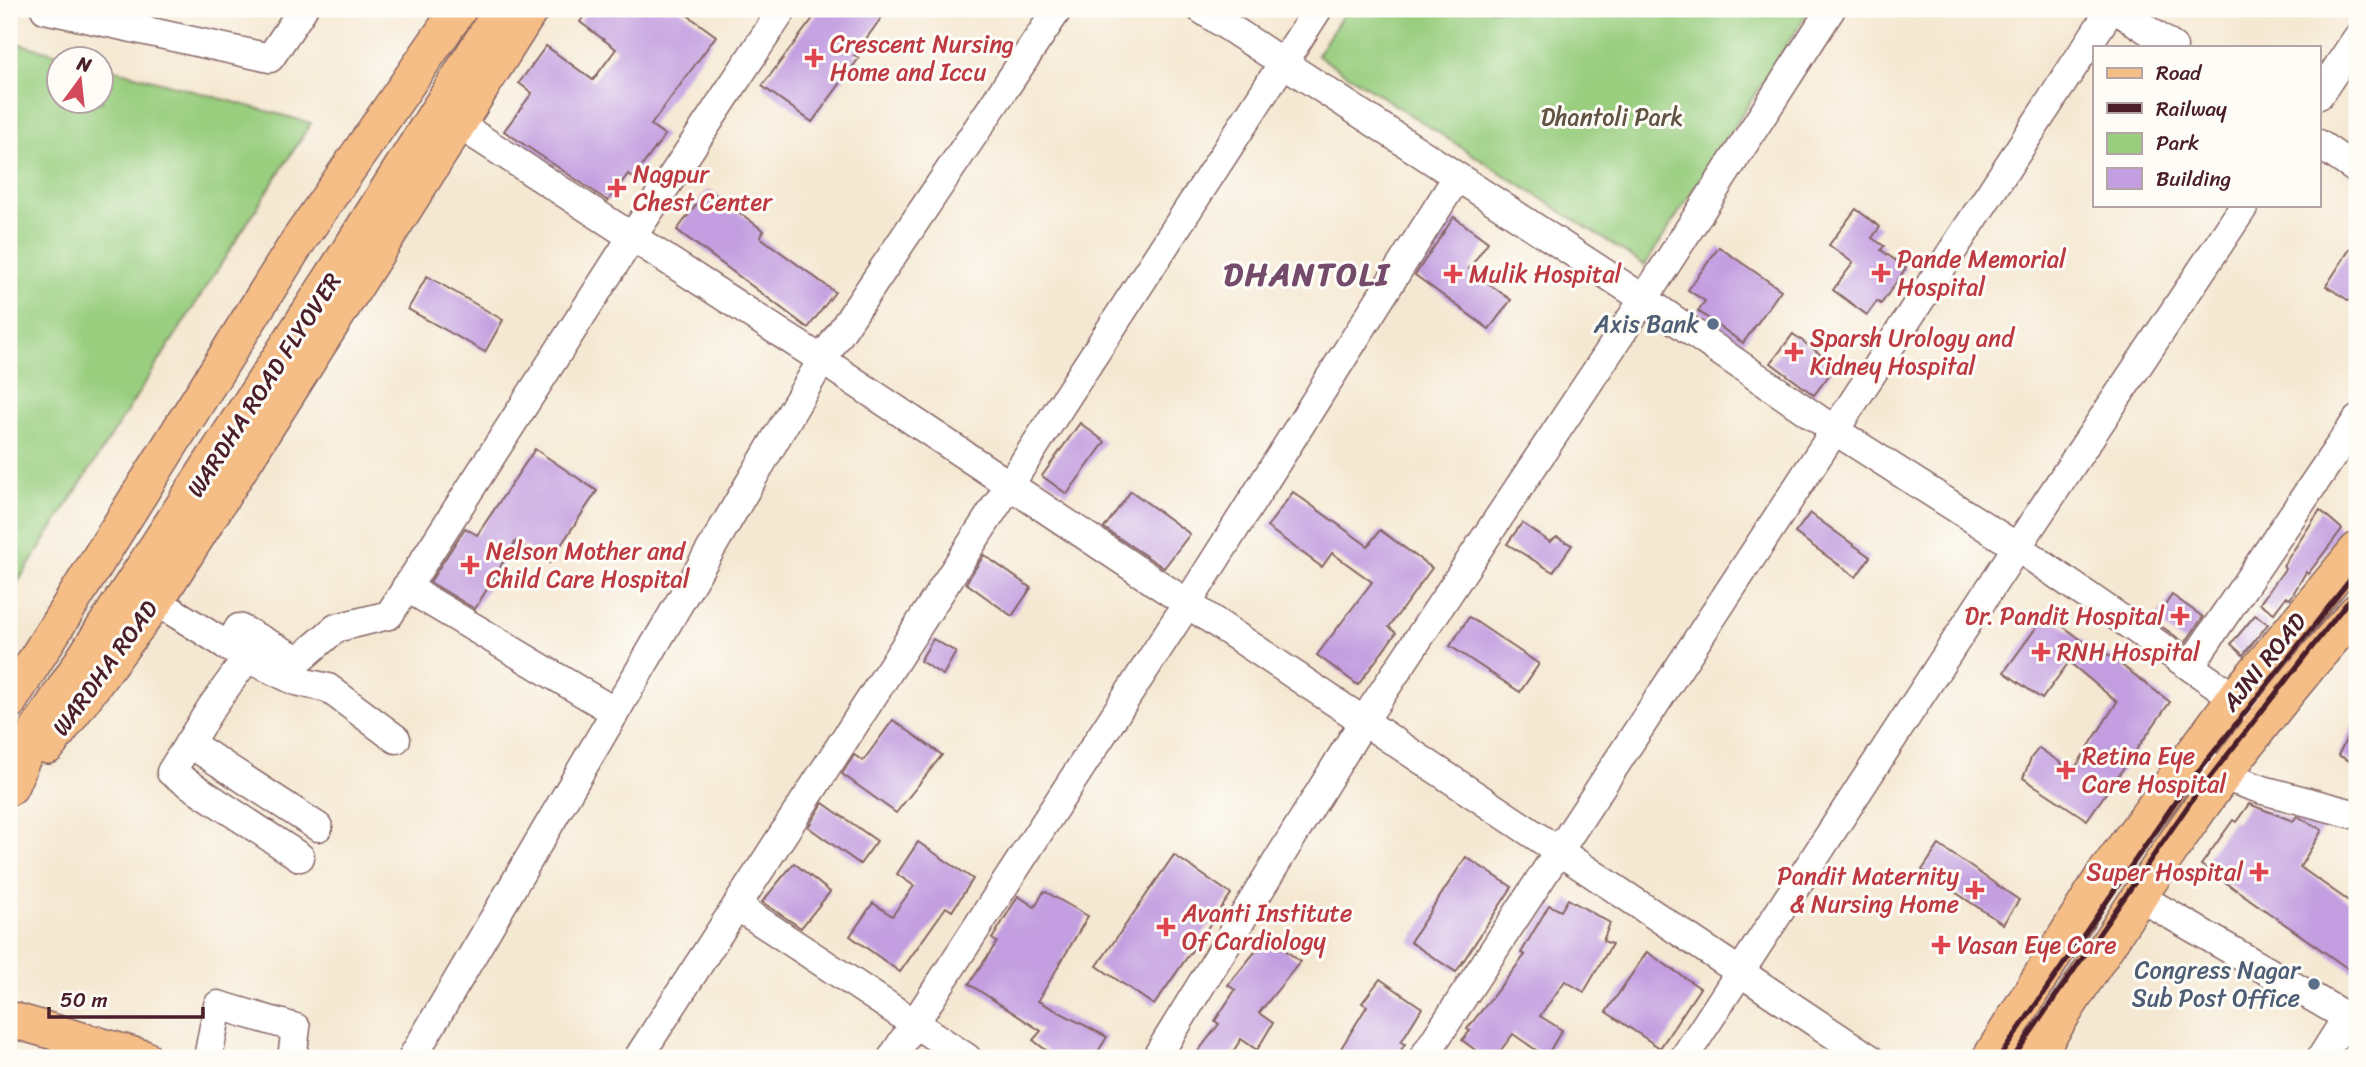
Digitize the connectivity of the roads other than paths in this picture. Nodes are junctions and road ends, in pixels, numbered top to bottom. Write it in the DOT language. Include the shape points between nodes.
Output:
graph roads {
  1 [pos="44,9"];
  2 [pos="303,9"];
  3 [pos="459,9"];
  4 [pos="483,9"];
  5 [pos="503,9"];
  6 [pos="531,9"];
  7 [pos="783,9"];
  8 [pos="1058,9"];
  9 [pos="1201,9"];
  10 [pos="1318,9"];
  11 [pos="1831,9"];
  12 [pos="2113,9"];
  13 [pos="2357,38"];
  14 [pos="2172,46"];
  15 [pos="1283,64"];
  16 [pos="2320,94"];
  17 [pos="458,124"];
  18 [pos="2320,145"];
  19 [pos="2357,170"];
  20 [pos="1457,177"];
  21 [pos="2244,206"];
  22 [pos="632,237"];
  23 [pos="1644,299"];
  24 [pos="822,360"];
  25 [pos="2357,420"];
  26 [pos="1834,430"];
  27 [pos="1010,486"];
  28 [pos="2017,547"];
  29 [pos="2357,550"];
  30 [pos="406,587"];
  31 [pos="156,601"];
  32 [pos="1187,604"];
  33 [pos="2357,611"];
  34 [pos="237,653"];
  35 [pos="2190,666"];
  36 [pos="2235,697"];
  37 [pos="9,702"];
  38 [pos="615,712"];
  39 [pos="2267,720"];
  40 [pos="1363,722"];
  41 [pos="396,739"];
  42 [pos="189,743"];
  43 [pos="2193,753"];
  44 [pos="13,760"];
  45 [pos="2223,776"];
  46 [pos="9,799"];
  47 [pos="2357,815"];
  48 [pos="318,827"];
  49 [pos="1559,851"];
  50 [pos="300,857"];
  51 [pos="2137,896"];
  52 [pos="737,906"];
  53 [pos="1740,973"];
  54 [pos="9,1019"];
  55 [pos="2352,1020"];
  56 [pos="915,1024"];
  57 [pos="9,1043"];
  58 [pos="71,1052"];
  59 [pos="144,1058"];
  60 [pos="208,1058"];
  61 [pos="292,1058"];
  62 [pos="412,1058"];
  63 [pos="638,1058"];
  64 [pos="892,1058"];
  65 [pos="967,1058"];
  66 [pos="1156,1058"];
  67 [pos="1423,1058"];
  68 [pos="1684,1058"];
  69 [pos="1869,1058"];
  70 [pos="1990,1058"];
  71 [pos="2035,1058"];
  72 [pos="2321,1058"];
  1 -- 2 [label="street" via="270,58"];
  3 -- 37 [label="main road" via="297,243"];
  4 -- 44 [label="highway, WARDHA ROAD FLYOVER" via="181,485 29,713"];
  5 -- 44 [label="highway, WARDHA ROAD FLYOVER" via="354,246"];
  6 -- 17 [label="main road, WARDHA ROAD"];
  7 -- 22 [label="street"];
  8 -- 24 [label="street"];
  9 -- 15 [label="street"];
  10 -- 15 [label="street"];
  11 -- 23 [label="street"];
  12 -- 14 [label="street"];
  12 -- 26 [label="street"];
  13 -- 16 [label="street"];
  15 -- 20 [label="street"];
  15 -- 27 [label="street"];
  17 -- 22 [label="street"];
  17 -- 31 [label="main road, WARDHA ROAD"];
  18 -- 19 [label="street"];
  20 -- 23 [label="street"];
  20 -- 32 [label="street"];
  21 -- 28 [label="street"];
  22 -- 24 [label="street"];
  22 -- 30 [label="street"];
  23 -- 26 [label="street"];
  23 -- 40 [label="street"];
  24 -- 27 [label="street"];
  24 -- 38 [label="street"];
  25 -- 35 [label="street"];
  26 -- 28 [label="street"];
  26 -- 49 [label="street"];
  27 -- 32 [label="street"];
  27 -- 52 [label="street"];
  28 -- 35 [label="street"];
  28 -- 53 [label="street"];
  29 -- 36 [label="main road, AJNI ROAD"];
  30 -- 34 [label="street" via="389,615 336,628 299,660 239,628"];
  30 -- 38 [label="street"];
  31 -- 34 [label="street"];
  31 -- 46 [label="main road, WARDHA ROAD"];
  32 -- 40 [label="street"];
  32 -- 56 [label="street"];
  33 -- 39 [label="main road"];
  34 -- 41 [label="street" via="296,681 328,688"];
  34 -- 42 [label="street"];
  35 -- 36 [label="street"];
  36 -- 39 [label="street"];
  36 -- 43 [label="main road, AJNI ROAD"];
  38 -- 62 [label="street"];
  39 -- 45 [label="main road"];
  40 -- 49 [label="street"];
  40 -- 66 [label="street"];
  42 -- 48 [label="street"];
  42 -- 50 [label="street" via="171,772"];
  43 -- 45 [label="street"];
  43 -- 70 [label="main road, AJNI ROAD" via="2103,876"];
  45 -- 47 [label="street"];
  45 -- 51 [label="main road"];
  49 -- 53 [label="street"];
  49 -- 67 [label="street"];
  51 -- 55 [label="street"];
  51 -- 71 [label="main road"];
  52 -- 56 [label="street"];
  52 -- 63 [label="street"];
  53 -- 68 [label="street"];
  53 -- 69 [label="street"];
  54 -- 58 [label="main road"];
  55 -- 72 [label="street"];
  56 -- 64 [label="street"];
  56 -- 65 [label="street"];
  57 -- 58 [label="main road"];
  58 -- 59 [label="main road"];
  60 -- 61 [label="street" via="218,1006 296,1028"];
}
